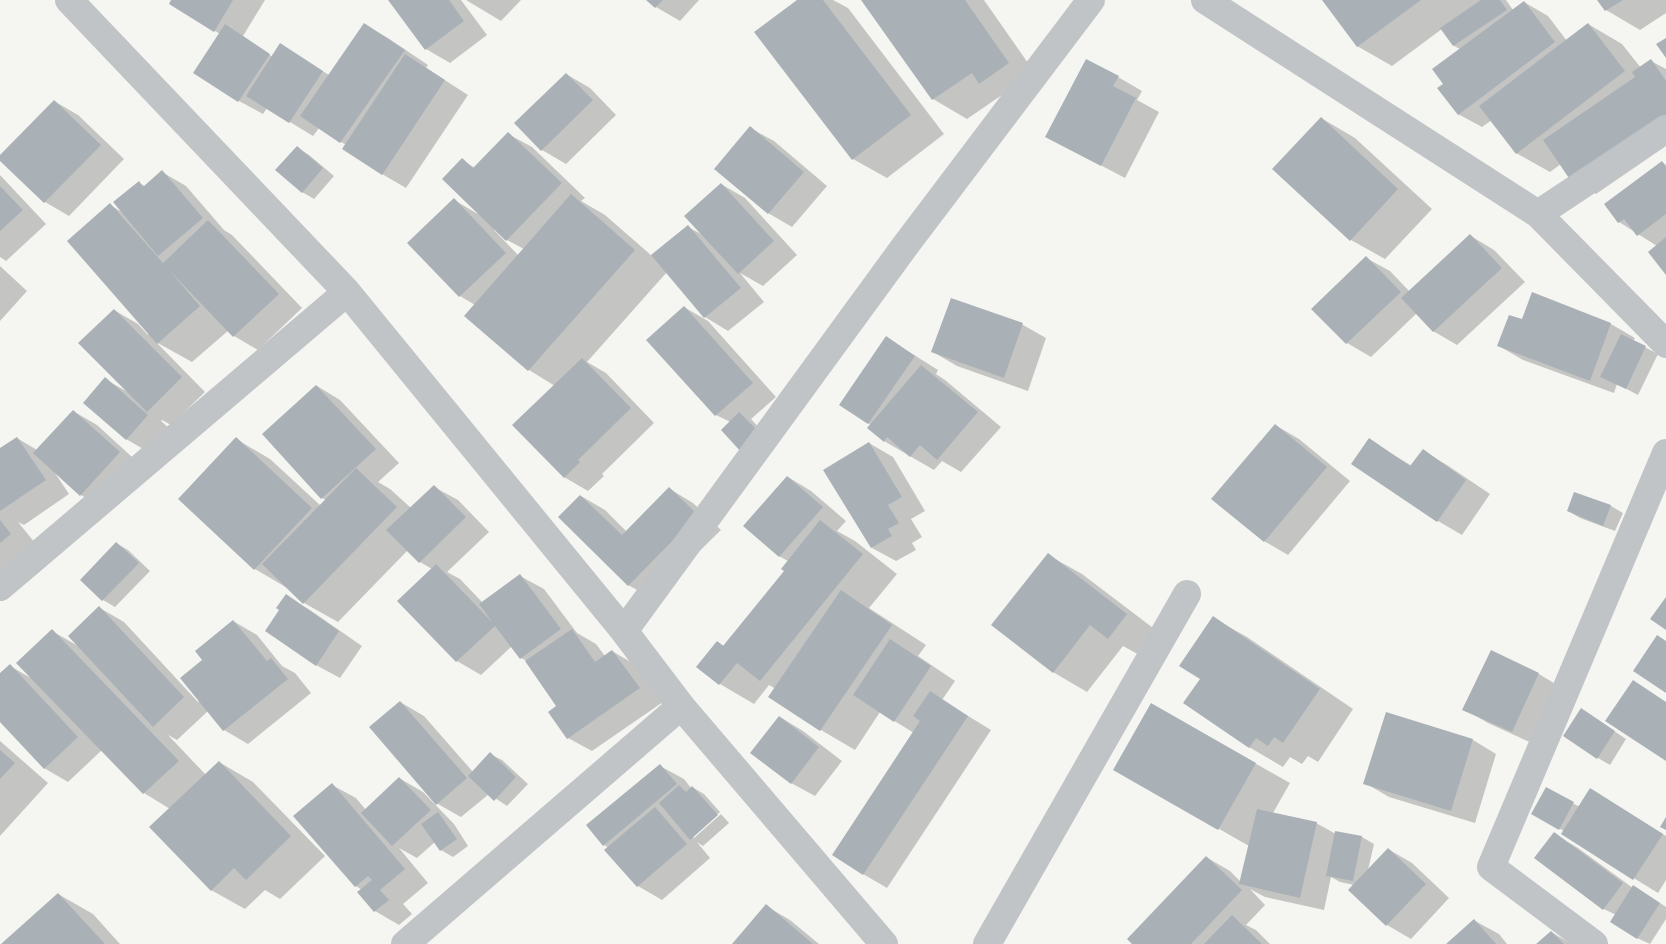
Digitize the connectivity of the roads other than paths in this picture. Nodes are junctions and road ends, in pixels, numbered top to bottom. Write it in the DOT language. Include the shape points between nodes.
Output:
graph roads {
  1 [pos="69,0"];
  2 [pos="1091,0"];
  3 [pos="1205,0"];
  4 [pos="1666,129"];
  5 [pos="1538,214"];
  6 [pos="347,292"];
  7 [pos="1666,344"];
  8 [pos="1666,453"];
  9 [pos="0,587"];
  10 [pos="1187,594"];
  11 [pos="624,631"];
  12 [pos="681,706"];
  13 [pos="405,944"];
  14 [pos="884,944"];
  15 [pos="986,944"];
  16 [pos="1594,944"];
  1 -- 6 [label="street"];
  2 -- 11 [label="street" via="904,246"];
  3 -- 5 [label="street"];
  4 -- 5 [label="street"];
  5 -- 7 [label="street"];
  6 -- 9 [label="street"];
  6 -- 11 [label="street"];
  8 -- 16 [label="street" via="1491,867"];
  10 -- 15 [label="street"];
  11 -- 12 [label="street"];
  12 -- 13 [label="street"];
  12 -- 14 [label="street"];
}
